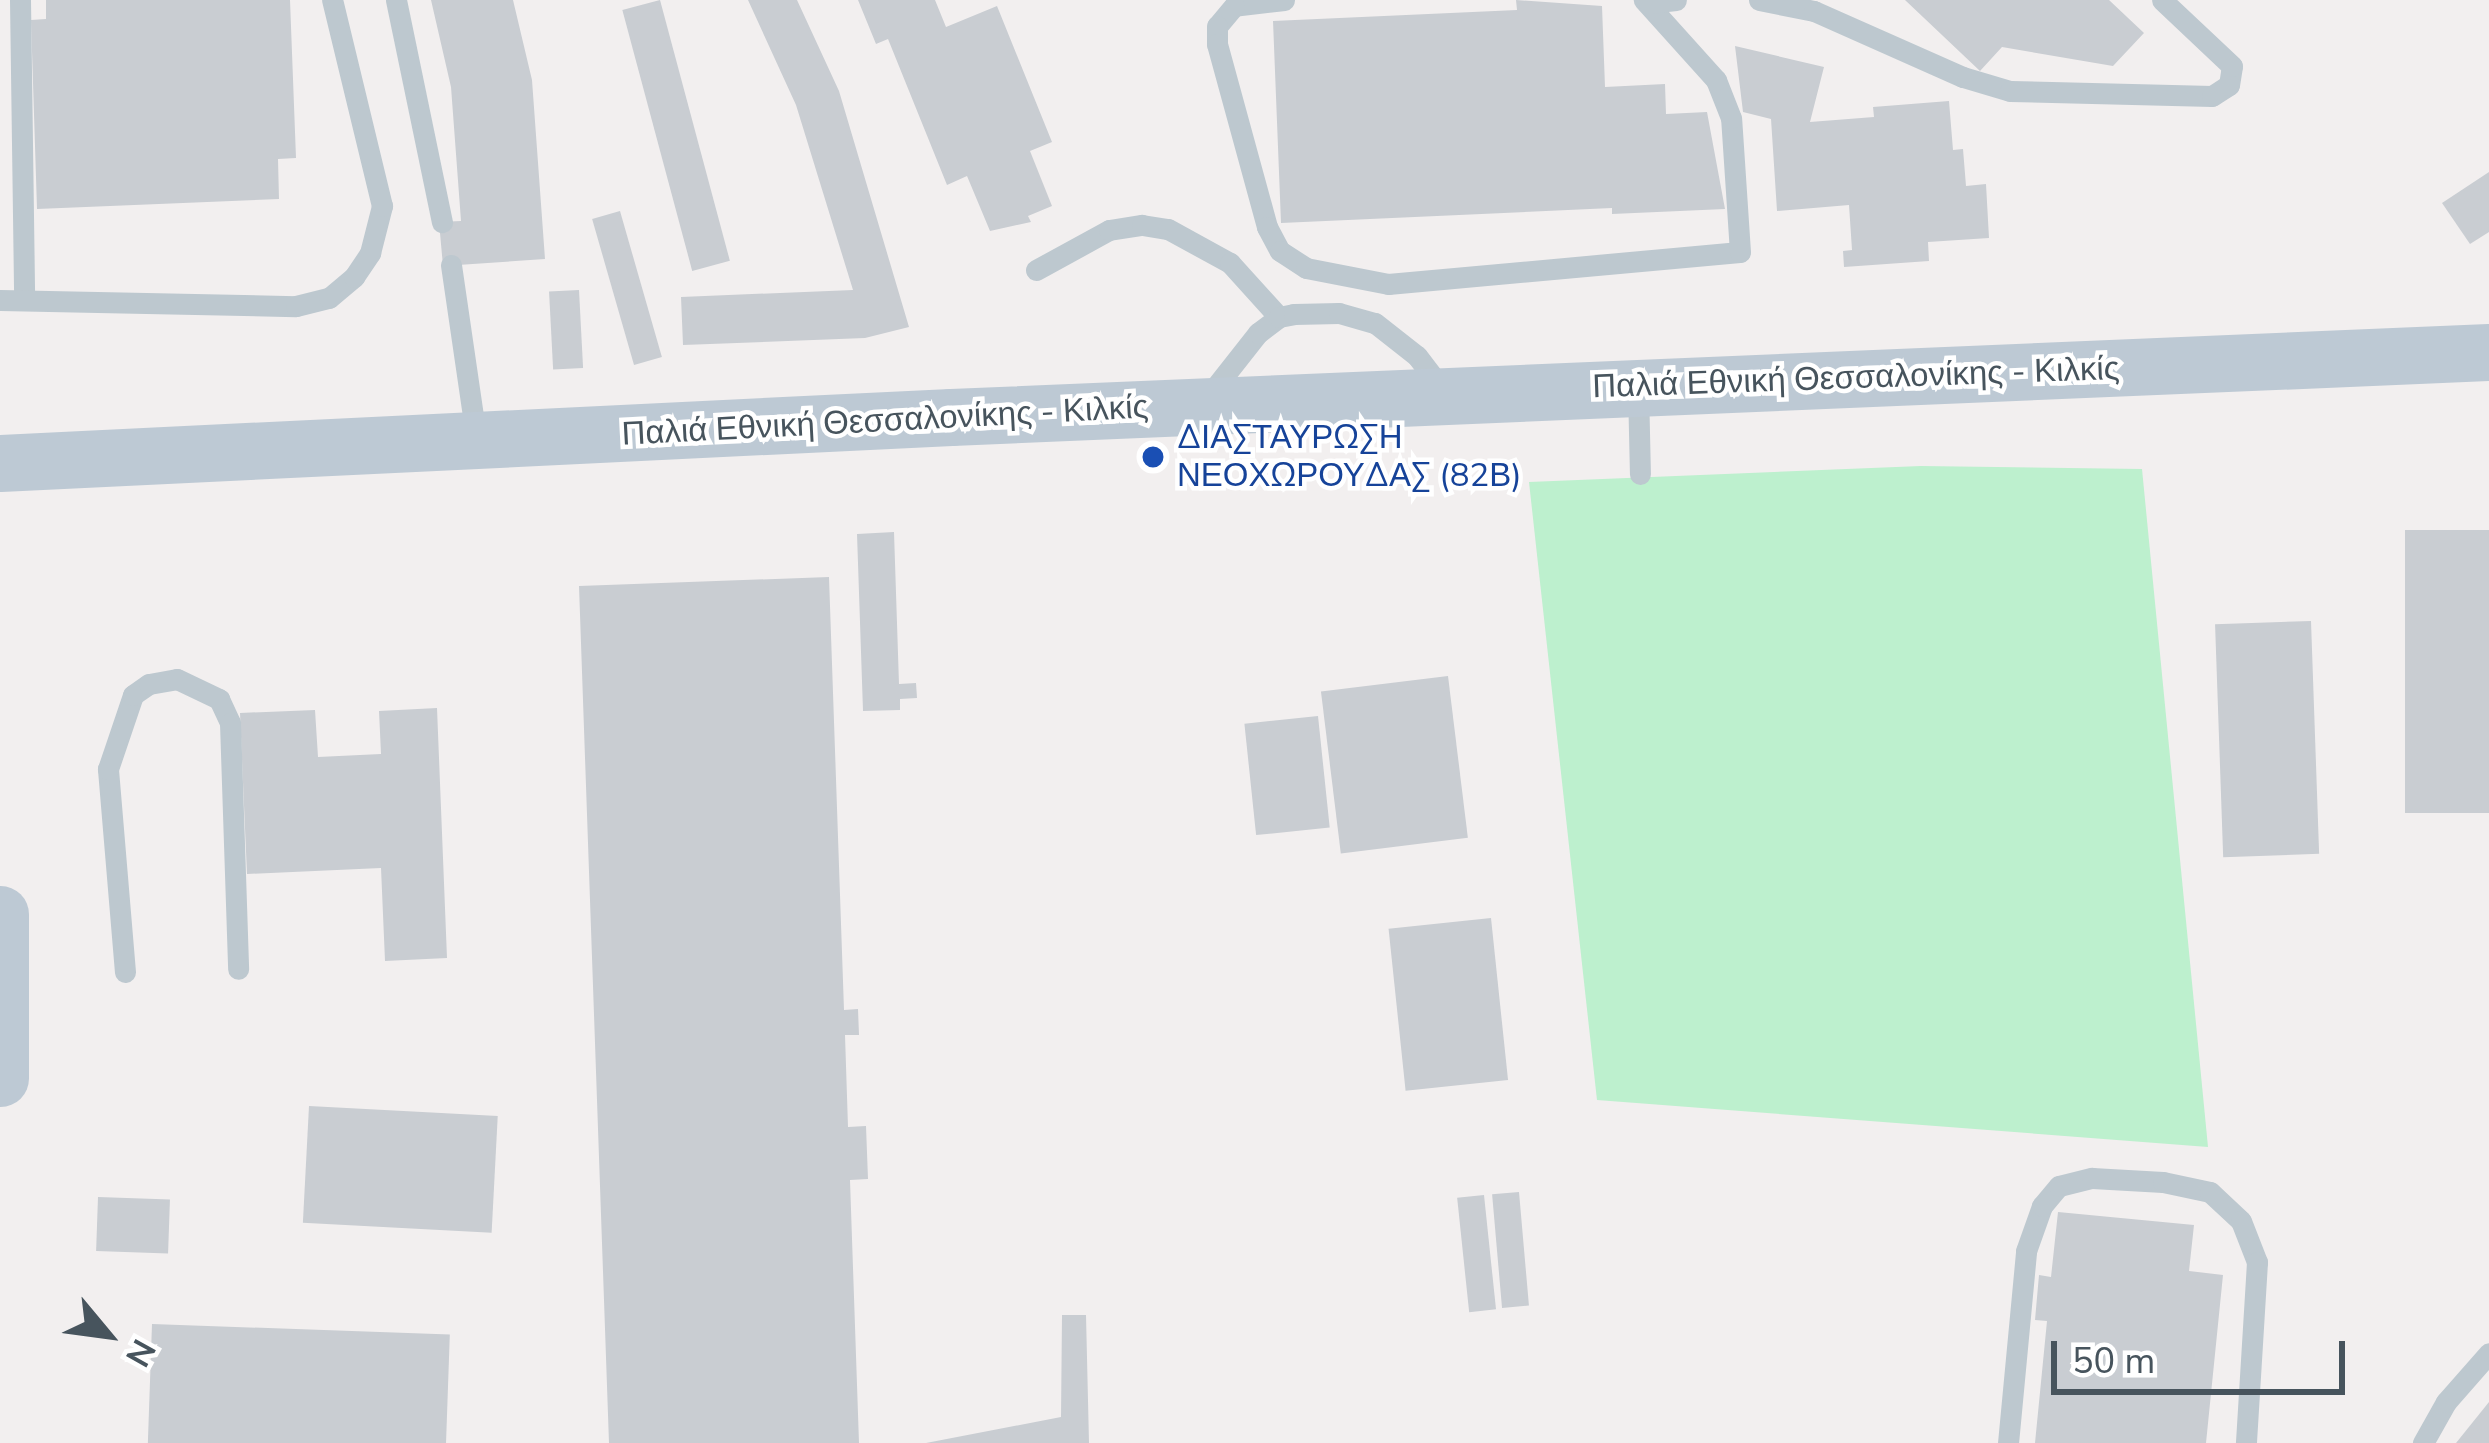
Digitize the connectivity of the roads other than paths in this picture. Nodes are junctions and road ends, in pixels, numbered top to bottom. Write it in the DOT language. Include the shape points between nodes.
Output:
graph roads {
  1 [pos="20,0"];
  2 [pos="332,0"];
  3 [pos="396,0"];
  4 [pos="1284,0"];
  5 [pos="1676,0"];
  6 [pos="1759,0"];
  7 [pos="2162,0"];
  8 [pos="1646,2"];
  9 [pos="442,222"];
  10 [pos="451,266"];
  11 [pos="1036,270"];
  12 [pos="1348,280"];
  13 [pos="0,300"];
  14 [pos="24,300"];
  15 [pos="1340,314"];
  16 [pos="1279,317"];
  17 [pos="2489,352"];
  18 [pos="1638,387"];
  19 [pos="1448,395"];
  20 [pos="1202,406"];
  21 [pos="476,440"];
  22 [pos="0,463"];
  23 [pos="1640,474"];
  24 [pos="0,914"];
  25 [pos="238,969"];
  26 [pos="125,972"];
  27 [pos="2,1013"];
  28 [pos="0,1078"];
  29 [pos="2489,1353"];
  30 [pos="2008,1443"];
  31 [pos="2246,1443"];
  32 [pos="2423,1443"];
  1 -- 14 [label="lane"];
  2 -- 14 [label="lane" via="382,206 370,253 354,277 329,298 296,306"];
  3 -- 9 [label="lane"];
  4 -- 12 [label="lane" via="1234,6 1217,26 1217,44 1267,227 1280,250 1306,268"];
  5 -- 8 [label="lane"];
  6 -- 7 [label="lane" via="1814,11 2010,91 2212,96 2229,85 2231,66"];
  8 -- 12 [label="lane" via="1716,80 1731,118 1740,252 1429,283"];
  10 -- 21 [label="lane"];
  11 -- 16 [label="lane" via="1109,230 1168,230 1230,263"];
  12 -- 15 [label="lane"];
  13 -- 14 [label="lane"];
  15 -- 16 [label="lane"];
  15 -- 19 [label="lane" via="1400,339"];
  16 -- 20 [label="lane" via="1231,361"];
  17 -- 18 [label="main road, Παλιά Εθνική Θεσσαλονίκης - Κιλκίς"];
  18 -- 19 [label="main road, Παλιά Εθνική Θεσσαλονίκης - Κιλκίς"];
  18 -- 23 [label="lane"];
  19 -- 20 [label="main road, Παλιά Εθνική Θεσσαλονίκης - Κιλκίς"];
  20 -- 21 [label="main road, Παλιά Εθνική Θεσσαλονίκης - Κιλκίς"];
  21 -- 22 [label="main road, Παλιά Εθνική Θεσσαλονίκης - Κιλκίς"];
  24 -- 27 [label="main road"];
  25 -- 26 [label="lane" via="230,723 219,699 177,679 133,695 108,770"];
  27 -- 28 [label="main road"];
  29 -- 32 [label="lane"];
  30 -- 31 [label="lane" via="2026,1251 2042,1206 2059,1186 2092,1178 2210,1192 2241,1221 2257,1262"];
}
